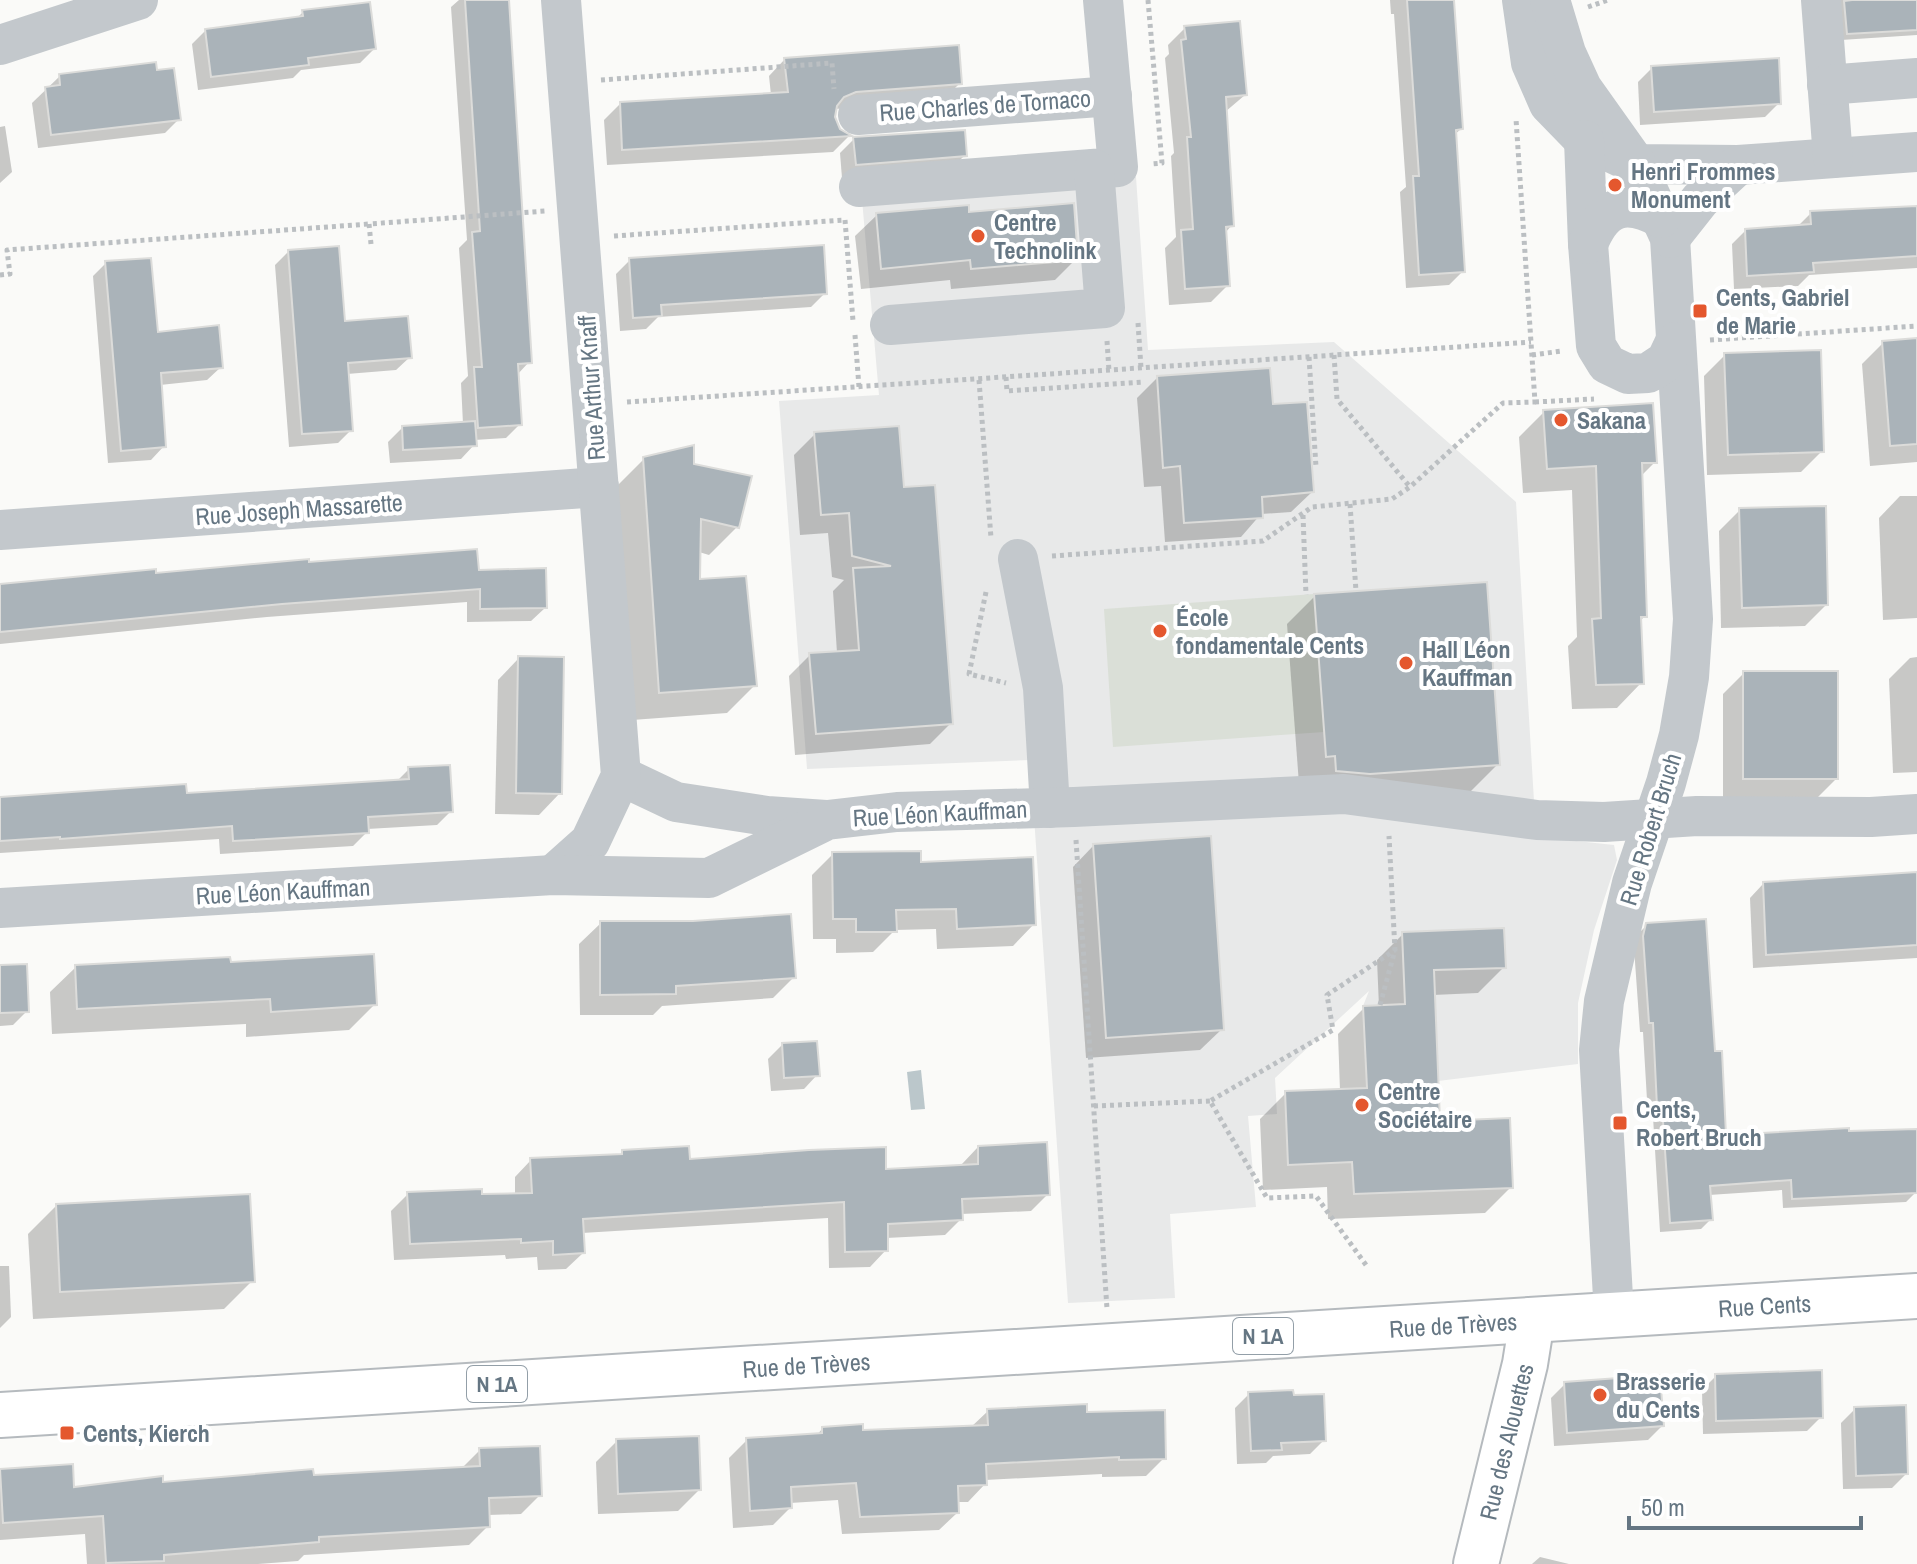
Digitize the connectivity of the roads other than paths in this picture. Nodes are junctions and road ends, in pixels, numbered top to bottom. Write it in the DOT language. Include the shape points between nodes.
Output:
graph roads {
  1 [pos="138,0"];
  2 [pos="561,0"];
  3 [pos="1103,0"];
  4 [pos="1522,0"];
  5 [pos="1550,0"];
  6 [pos="1821,0"];
  7 [pos="0,45"];
  8 [pos="1917,78"];
  9 [pos="1827,85"];
  10 [pos="1112,96"];
  11 [pos="847,109"];
  12 [pos="1584,140"];
  13 [pos="1917,152"];
  14 [pos="1833,158"];
  15 [pos="1636,164"];
  16 [pos="1738,165"];
  17 [pos="1116,167"];
  18 [pos="859,187"];
  19 [pos="1666,228"];
  20 [pos="1588,244"];
  21 [pos="890,325"];
  22 [pos="1675,342"];
  23 [pos="599,487"];
  24 [pos="0,530"];
  25 [pos="1018,559"];
  26 [pos="621,776"];
  27 [pos="1062,808"];
  28 [pos="1917,814"];
  29 [pos="1653,819"];
  30 [pos="827,820"];
  31 [pos="553,875"];
  32 [pos="0,908"];
  33 [pos="1917,1296"];
  34 [pos="1614,1315"];
  35 [pos="1532,1320"];
  36 [pos="0,1415"];
  37 [pos="1476,1564"];
  1 -- 7 [label="street"];
  2 -- 23 [label="street, Rue Arthur Knaff"];
  3 -- 10 [label="street, Rue Charles de Tornaco"];
  4 -- 12 [label="street" via="1531,63 1549,104"];
  5 -- 15 [label="street, Rue Robert Bruch" via="1582,88"];
  6 -- 9 [label="street"];
  8 -- 9 [label="street"];
  9 -- 14 [label="street"];
  10 -- 11 [label="street, Rue Charles de Tornaco"];
  10 -- 17 [label="street, Rue Charles de Tornaco"];
  12 -- 15 [label="street"];
  12 -- 20 [label="street"];
  13 -- 14 [label="street"];
  14 -- 16 [label="street"];
  15 -- 16 [label="street"];
  15 -- 19 [label="street, Rue Robert Bruch"];
  16 -- 19 [label="street"];
  17 -- 18 [label="street"];
  17 -- 21 [label="street, Rue Charles de Tornaco" via="1105,308"];
  19 -- 20 [label="street" via="1640,207 1616,208 1597,222"];
  19 -- 22 [label="street, Rue Robert Bruch"];
  20 -- 22 [label="street" via="1596,346 1607,364 1628,374 1648,373 1666,361"];
  22 -- 29 [label="street, Rue Robert Bruch" via="1693,619 1679,735"];
  23 -- 24 [label="street, Rue Joseph Massarette"];
  23 -- 26 [label="street, Rue Arthur Knaff"];
  25 -- 27 [label="street"];
  26 -- 30 [label="street" via="676,802"];
  26 -- 31 [label="street, Rue Arthur Knaff" via="590,842"];
  27 -- 29 [label="street, Rue Léon Kauffman" via="1344,794 1537,820"];
  27 -- 30 [label="street, Rue Léon Kauffman" via="897,812"];
  28 -- 29 [label="street, Rue Léon Kauffman"];
  29 -- 34 [label="street, Rue Robert Bruch" via="1614,953 1599,1050"];
  30 -- 31 [label="street, Rue Léon Kauffman" via="709,878"];
  31 -- 32 [label="street, Rue Léon Kauffman"];
  33 -- 34 [label="main road, Rue Cents / N 1A"];
  34 -- 35 [label="main road, Rue de Trèves / N 1A"];
  35 -- 36 [label="main road, Rue de Trèves / N 1A"];
  35 -- 37 [label="main road, Rue des Alouettes"];
}
